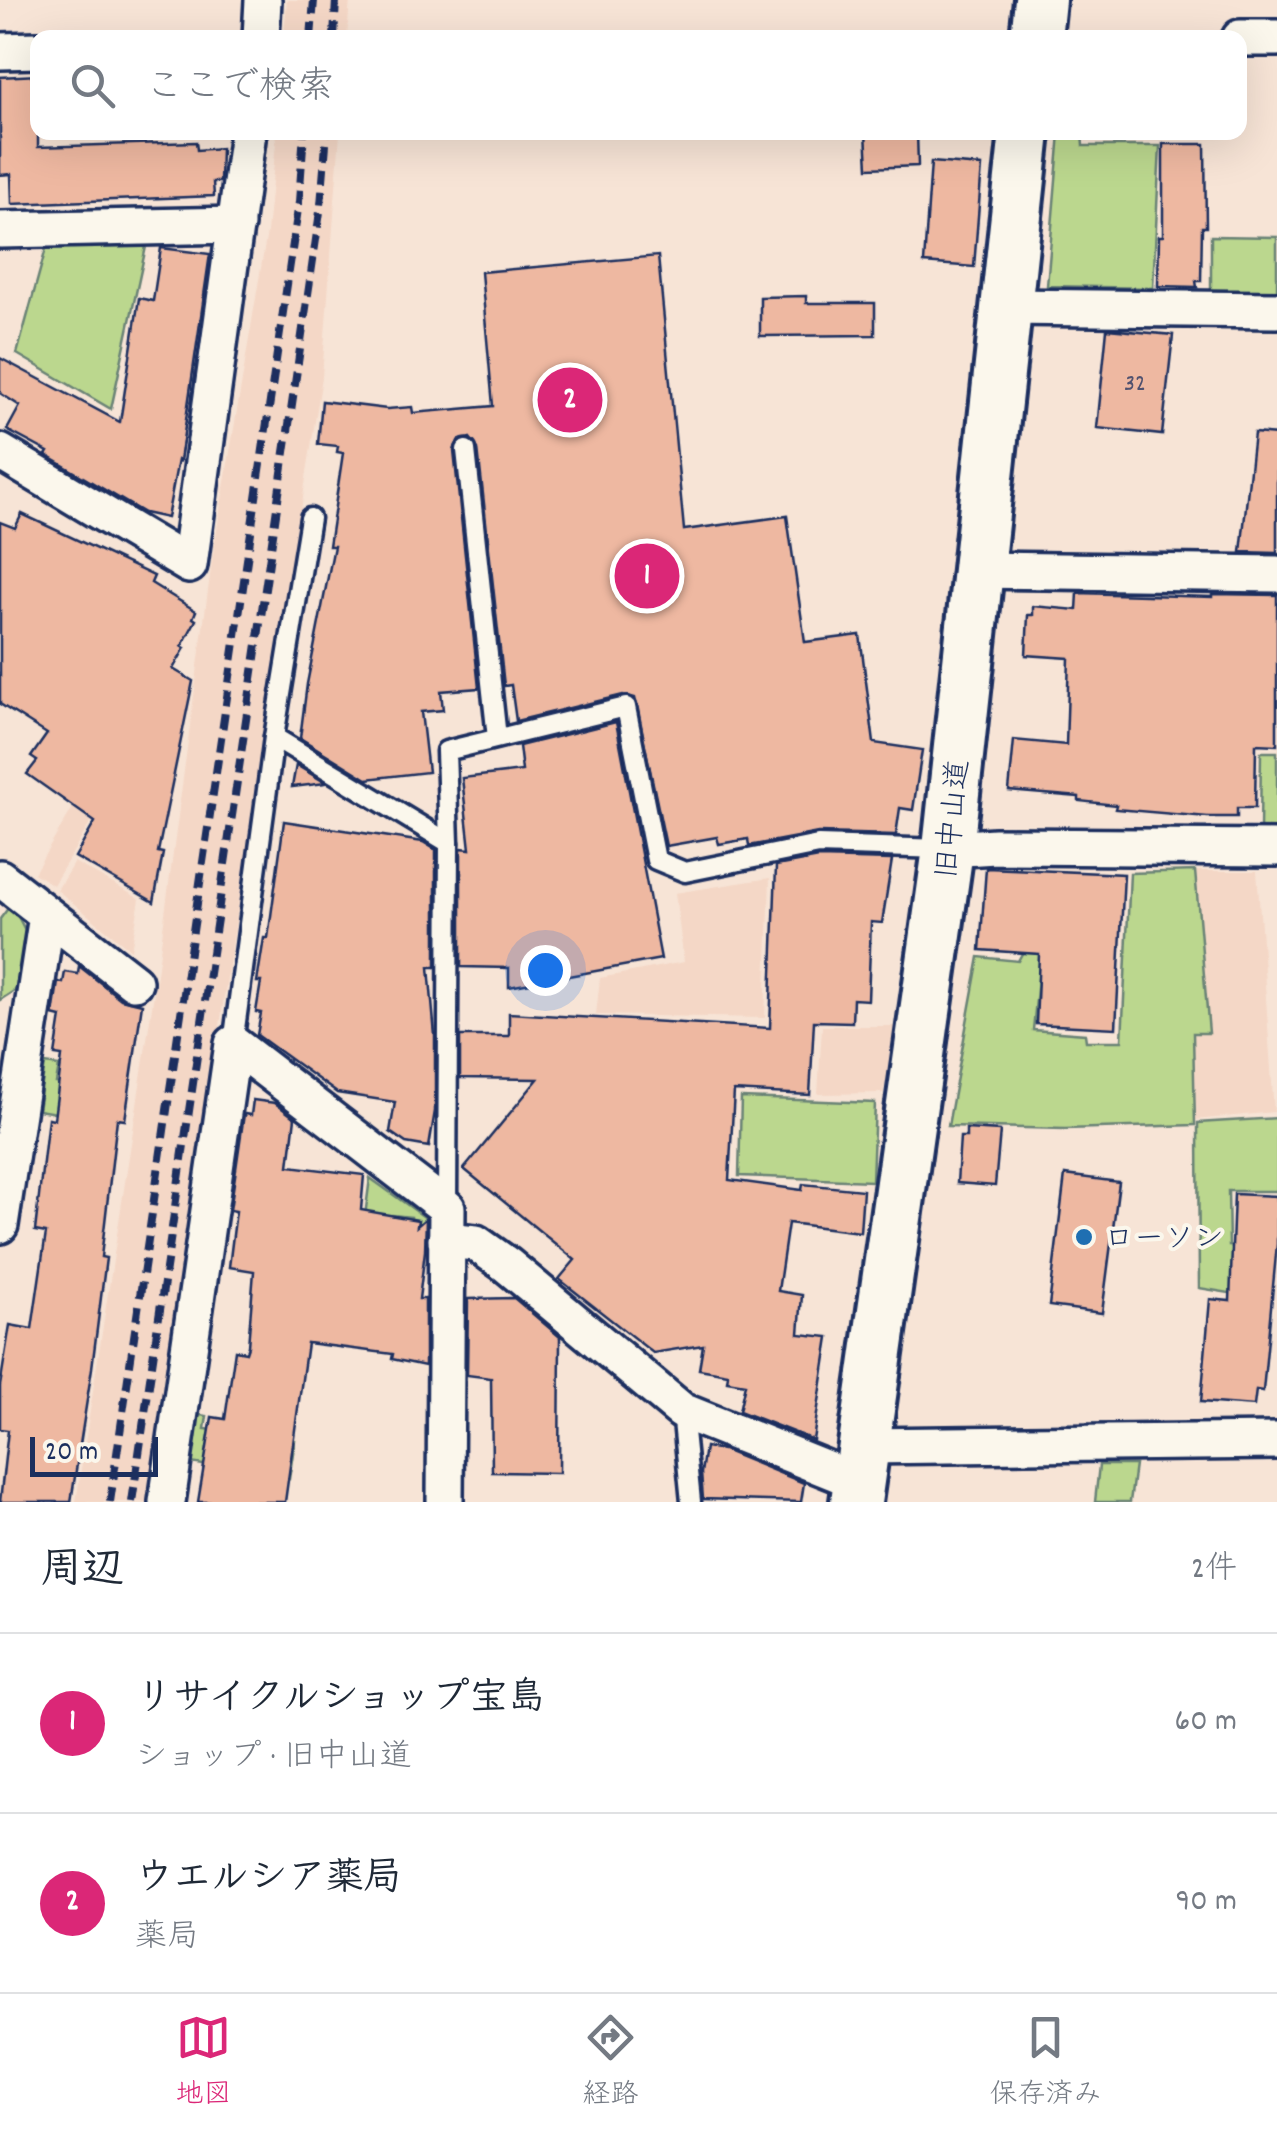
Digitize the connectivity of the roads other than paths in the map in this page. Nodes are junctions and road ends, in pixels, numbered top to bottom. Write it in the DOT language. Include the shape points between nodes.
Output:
graph roads {
  1 [pos="263,0"];
  2 [pos="1040,0"];
  3 [pos="261,30"];
  4 [pos="1037,30"];
  5 [pos="1247,38"];
  6 [pos="1277,38"];
  7 [pos="30,50"];
  8 [pos="0,51"];
  9 [pos="247,140"];
  10 [pos="1023,140"];
  11 [pos="236,225"];
  12 [pos="0,230"];
  13 [pos="1004,307"];
  14 [pos="1277,310"];
  15 [pos="466,450"];
  16 [pos="0,452"];
  17 [pos="310,518"];
  18 [pos="977,570"];
  19 [pos="1277,574"];
  20 [pos="274,737"];
  21 [pos="497,738"];
  22 [pos="449,843"];
  23 [pos="1277,848"];
  24 [pos="948,849"];
  25 [pos="0,878"];
  26 [pos="47,914"];
  27 [pos="134,982"];
  28 [pos="15,1022"];
  29 [pos="233,1044"];
  30 [pos="447,1224"];
  31 [pos="0,1225"];
  32 [pos="682,1410"];
  33 [pos="1277,1441"];
  34 [pos="860,1477"];
  35 [pos="166,1502"];
  36 [pos="445,1502"];
  37 [pos="691,1502"];
  1 -- 3 [label="street"];
  2 -- 4 [label="main road"];
  5 -- 6 [label="street"];
  7 -- 8 [label="street"];
  9 -- 11 [label="street"];
  10 -- 13 [label="main road, 旧中山道"];
  11 -- 12 [label="street"];
  11 -- 16 [label="street" via="190,565"];
  13 -- 14 [label="street"];
  13 -- 18 [label="main road, 旧中山道"];
  15 -- 21 [label="lane"];
  17 -- 20 [label="lane"];
  18 -- 19 [label="street"];
  18 -- 24 [label="main road, 旧中山道"];
  20 -- 22 [label="lane"];
  20 -- 29 [label="lane"];
  21 -- 22 [label="lane" via="446,751"];
  21 -- 24 [label="lane" via="626,707 656,860 685,872 818,845"];
  22 -- 30 [label="lane"];
  23 -- 24 [label="street"];
  24 -- 34 [label="main road, 旧中山道"];
  25 -- 26 [label="street"];
  26 -- 27 [label="street"];
  26 -- 28 [label="street"];
  28 -- 31 [label="street"];
  29 -- 30 [label="street"];
  29 -- 35 [label="street"];
  30 -- 32 [label="street" via="508,1265"];
  30 -- 36 [label="street"];
  32 -- 34 [label="street"];
  32 -- 37 [label="lane"];
  33 -- 34 [label="street"];
}
